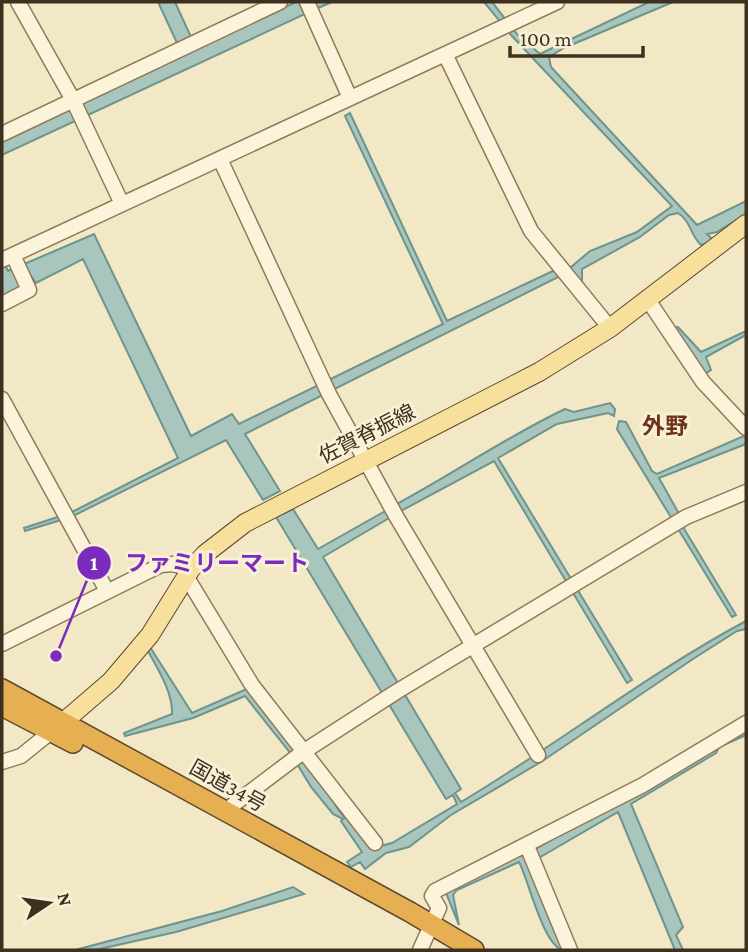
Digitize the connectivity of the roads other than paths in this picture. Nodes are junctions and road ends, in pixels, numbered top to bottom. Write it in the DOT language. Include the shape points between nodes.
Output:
graph roads {
  1 [pos="18,2"];
  2 [pos="280,2"];
  3 [pos="557,2"];
  4 [pos="310,9"];
  5 [pos="445,54"];
  6 [pos="350,98"];
  7 [pos="73,100"];
  8 [pos="2,134"];
  9 [pos="220,159"];
  10 [pos="122,204"];
  11 [pos="746,224"];
  12 [pos="7,257"];
  13 [pos="648,300"];
  14 [pos="2,304"];
  15 [pos="610,328"];
  16 [pos="2,399"];
  17 [pos="746,428"];
  18 [pos="365,461"];
  19 [pos="746,492"];
  20 [pos="189,573"];
  21 [pos="107,591"];
  22 [pos="2,643"];
  23 [pos="473,645"];
  24 [pos="2,689"];
  25 [pos="2,706"];
  26 [pos="746,723"];
  27 [pos="58,727"];
  28 [pos="538,755"];
  29 [pos="298,756"];
  30 [pos="2,762"];
  31 [pos="225,811"];
  32 [pos="375,843"];
  33 [pos="530,852"];
  34 [pos="431,927"];
  35 [pos="420,950"];
  36 [pos="474,950"];
  37 [pos="570,950"];
  1 -- 7 [label="street"];
  2 -- 7 [label="street"];
  3 -- 5 [label="street"];
  4 -- 6 [label="street"];
  5 -- 6 [label="street"];
  5 -- 15 [label="street" via="531,232"];
  6 -- 9 [label="street"];
  7 -- 8 [label="street"];
  7 -- 10 [label="street"];
  9 -- 10 [label="street"];
  9 -- 18 [label="street"];
  10 -- 12 [label="street"];
  11 -- 13 [label="main road, 佐賀脊振線"];
  12 -- 14 [label="street" via="29,290"];
  13 -- 15 [label="main road, 佐賀脊振線"];
  13 -- 17 [label="street" via="703,382"];
  15 -- 18 [label="main road, 佐賀脊振線" via="539,372"];
  16 -- 21 [label="street"];
  18 -- 20 [label="main road, 佐賀脊振線" via="245,523 205,554"];
  18 -- 23 [label="street"];
  19 -- 23 [label="street" via="677,523"];
  20 -- 21 [label="street" via="173,564 161,565"];
  20 -- 27 [label="main road, 佐賀脊振線" via="131,660"];
  20 -- 29 [label="street"];
  21 -- 22 [label="street"];
  23 -- 28 [label="street"];
  23 -- 29 [label="street"];
  24 -- 27 [label="highway, 国道34号"];
  25 -- 27 [label="highway, 国道34号"];
  26 -- 33 [label="street"];
  27 -- 30 [label="street" via="21,756"];
  27 -- 31 [label="highway, 国道34号"];
  27 -- 34 [label="highway, 国道34号" via="404,920"];
  29 -- 31 [label="street"];
  29 -- 32 [label="street"];
  31 -- 34 [label="highway, 国道34号"];
  33 -- 34 [label="street" via="435,891 432,895 439,908"];
  33 -- 37 [label="street"];
  34 -- 35 [label="street"];
  34 -- 36 [label="highway, 国道34号"];
}
